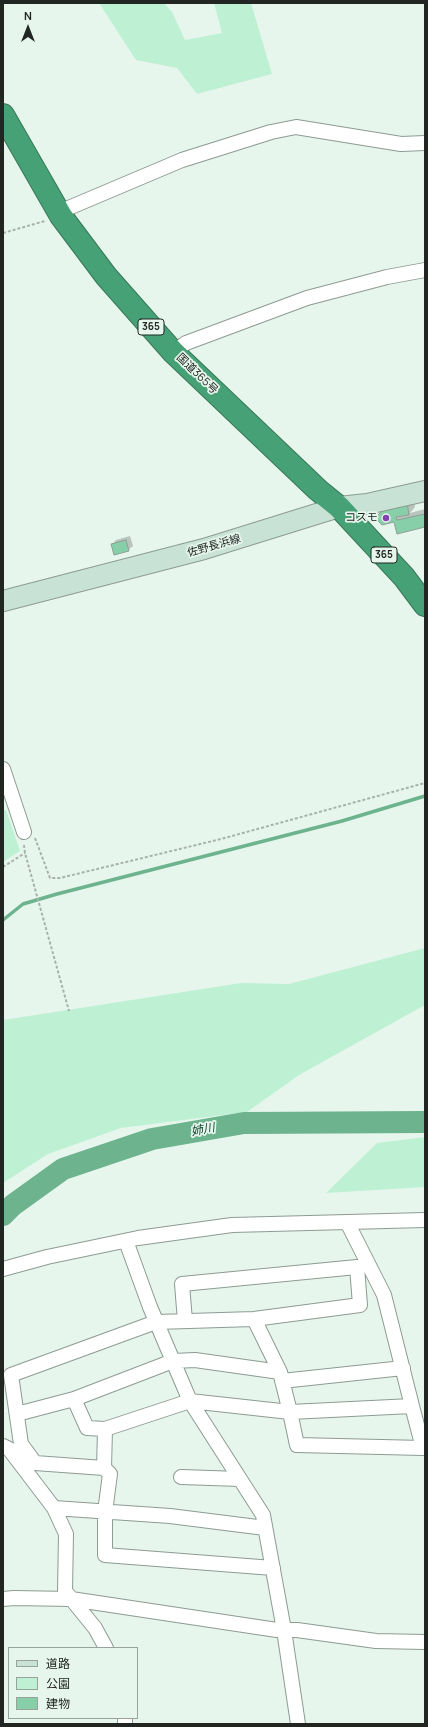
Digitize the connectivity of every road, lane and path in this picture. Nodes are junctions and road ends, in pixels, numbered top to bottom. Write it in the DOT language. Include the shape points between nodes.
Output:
graph roads {
  1 [pos="3,115"];
  2 [pos="425,143"];
  3 [pos="60,214"];
  4 [pos="3,233"];
  5 [pos="425,270"];
  6 [pos="173,352"];
  7 [pos="425,491"];
  8 [pos="339,507"];
  9 [pos="3,601"];
  10 [pos="425,605"];
  11 [pos="3,769"];
  12 [pos="425,784"];
  13 [pos="24,832"];
  14 [pos="25,853"];
  15 [pos="3,867"];
  16 [pos="69,1011"];
  17 [pos="425,1220"];
  18 [pos="347,1222"];
  19 [pos="126,1241"];
  20 [pos="3,1269"];
  21 [pos="254,1319"];
  22 [pos="185,1321"];
  23 [pos="156,1322"];
  24 [pos="173,1361"];
  25 [pos="403,1368"];
  26 [pos="281,1377"];
  27 [pos="74,1398"];
  28 [pos="190,1401"];
  29 [pos="412,1406"];
  30 [pos="290,1412"];
  31 [pos="17,1414"];
  32 [pos="105,1429"];
  33 [pos="3,1446"];
  34 [pos="424,1450"];
  35 [pos="104,1468"];
  36 [pos="181,1477"];
  37 [pos="240,1479"];
  38 [pos="54,1508"];
  39 [pos="106,1512"];
  40 [pos="265,1528"];
  41 [pos="272,1568"];
  42 [pos="71,1598"];
  43 [pos="3,1599"];
  44 [pos="284,1630"];
  45 [pos="425,1642"];
  46 [pos="105,1647"];
  47 [pos="298,1724"];
  1 -- 3 [label="highway, 国道365号 / 365"];
  2 -- 3 [label="street" via="401,144 296,128 270,132 182,160"];
  3 -- 4 [label="path"];
  3 -- 6 [label="highway, 国道365号 / 365" via="106,276"];
  5 -- 6 [label="street" via="307,298 186,343"];
  6 -- 8 [label="highway, 国道365号 / 365"];
  7 -- 8 [label="main road, 佐野長浜線" via="367,504"];
  8 -- 9 [label="main road, 佐野長浜線" via="204,550"];
  8 -- 10 [label="highway, 国道365号 / 365" via="404,577"];
  11 -- 13 [label="street"];
  12 -- 13 [label="path" via="60,878 50,878 31,828"];
  13 -- 14 [label="path"];
  14 -- 15 [label="path"];
  14 -- 16 [label="path"];
  17 -- 18 [label="street"];
  18 -- 19 [label="street" via="232,1225"];
  18 -- 25 [label="street" via="384,1295"];
  19 -- 20 [label="street"];
  19 -- 23 [label="street"];
  21 -- 22 [label="street"];
  21 -- 22 [label="street" via="360,1305 357,1267 182,1284"];
  21 -- 26 [label="street"];
  22 -- 23 [label="street"];
  23 -- 24 [label="street"];
  23 -- 31 [label="street" via="11,1375"];
  24 -- 26 [label="street" via="195,1360"];
  24 -- 27 [label="street"];
  24 -- 28 [label="street"];
  25 -- 26 [label="street"];
  25 -- 29 [label="street"];
  26 -- 30 [label="street"];
  27 -- 31 [label="street"];
  27 -- 32 [label="street" via="87,1428"];
  28 -- 30 [label="street"];
  28 -- 32 [label="street"];
  28 -- 37 [label="street"];
  29 -- 30 [label="street"];
  29 -- 34 [label="street"];
  30 -- 34 [label="street" via="297,1445"];
  31 -- 35 [label="street" via="21,1444 35,1463"];
  32 -- 35 [label="street"];
  33 -- 38 [label="street" via="9,1449"];
  35 -- 39 [label="street" via="110,1474"];
  36 -- 37 [label="street"];
  37 -- 40 [label="street" via="263,1515"];
  38 -- 39 [label="street"];
  38 -- 42 [label="street" via="66,1534 65,1591"];
  39 -- 40 [label="street" via="170,1516"];
  39 -- 41 [label="street" via="106,1555"];
  40 -- 41 [label="street"];
  41 -- 44 [label="street"];
  42 -- 43 [label="street"];
  42 -- 44 [label="street"];
  42 -- 46 [label="street" via="95,1628"];
  44 -- 45 [label="street" via="376,1641"];
  44 -- 47 [label="street"];
}
